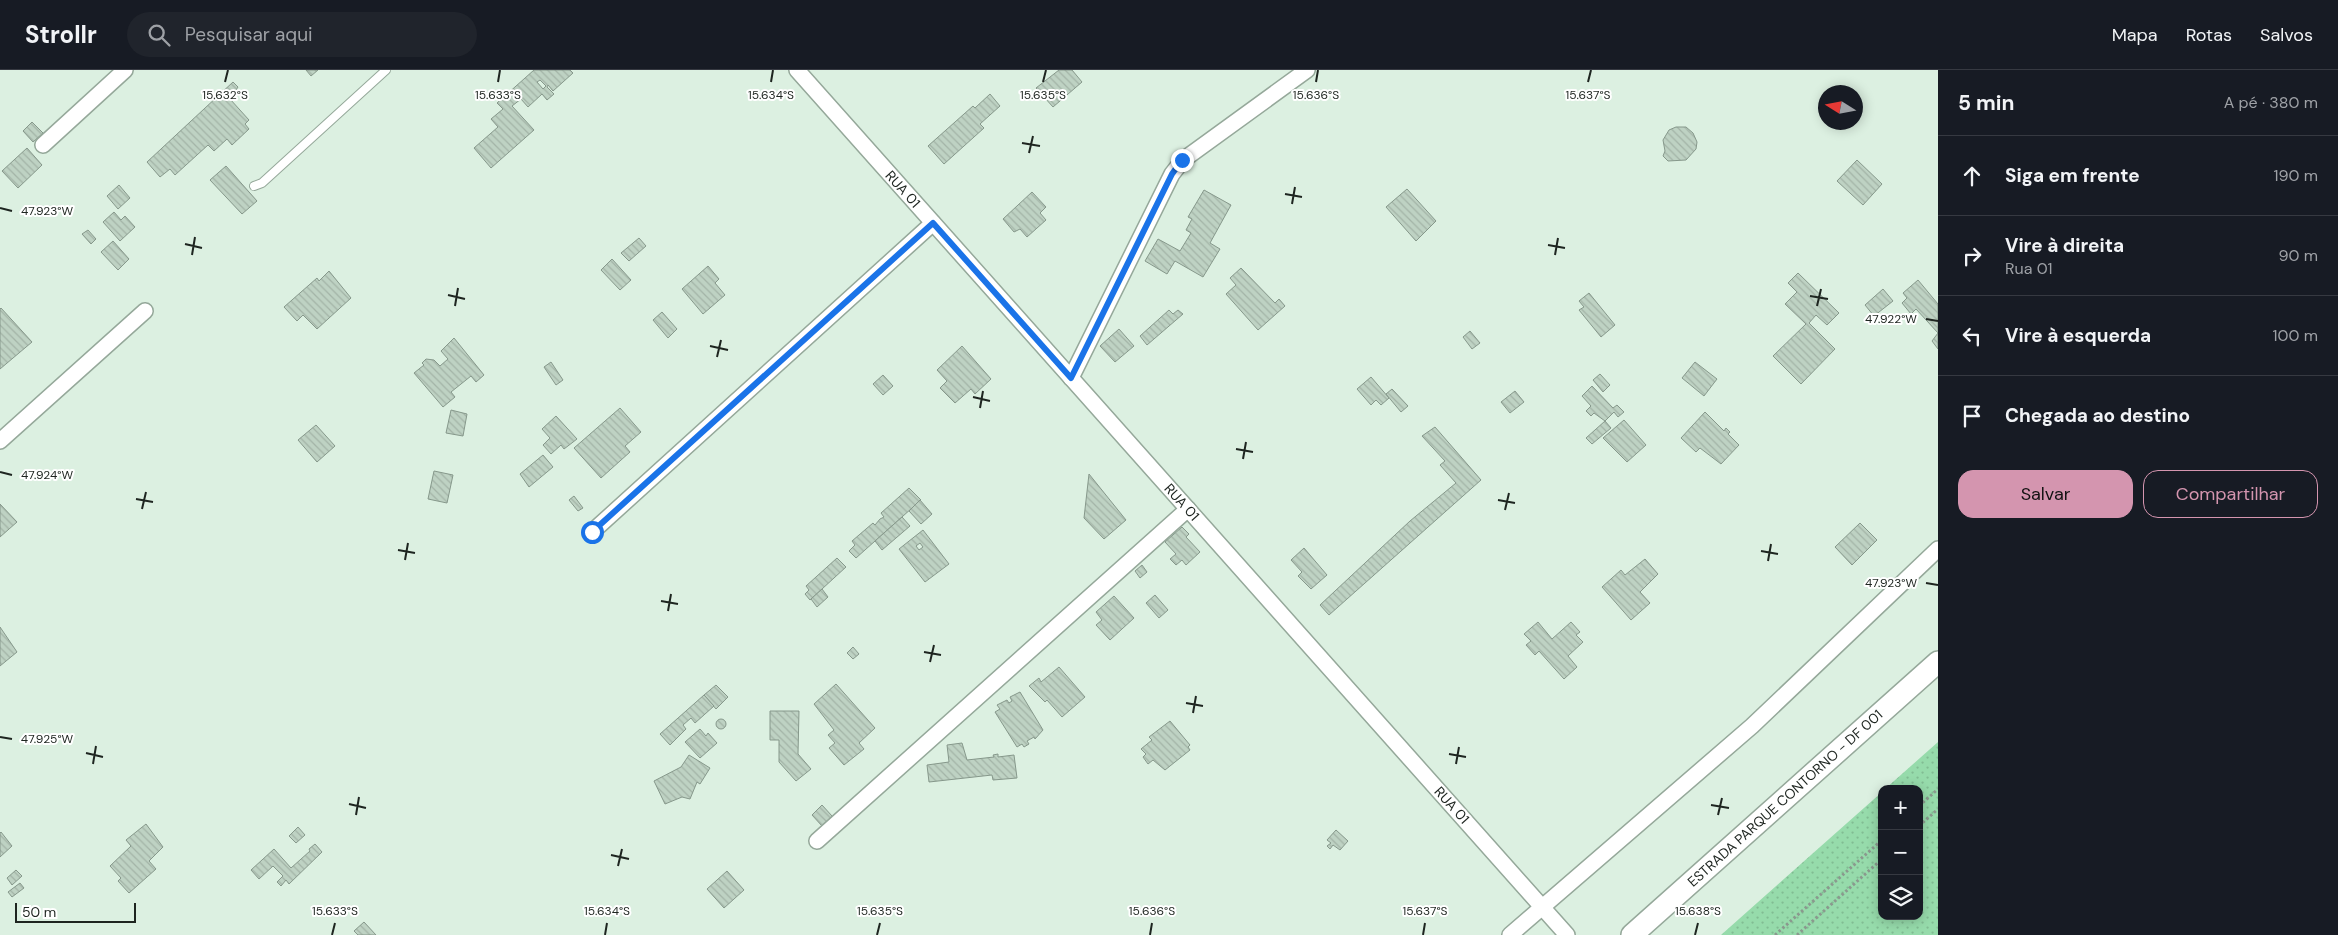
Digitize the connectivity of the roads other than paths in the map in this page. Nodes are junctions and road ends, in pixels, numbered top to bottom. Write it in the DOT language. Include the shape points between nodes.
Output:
graph roads {
  1 [pos="124,70"];
  2 [pos="386,70"];
  3 [pos="797,70"];
  4 [pos="1307,70"];
  5 [pos="43,145"];
  6 [pos="254,186"];
  7 [pos="933,223"];
  8 [pos="144,311"];
  9 [pos="1071,378"];
  10 [pos="0,441"];
  11 [pos="1188,509"];
  12 [pos="592,532"];
  13 [pos="1938,549"];
  14 [pos="1938,662"];
  15 [pos="817,841"];
  16 [pos="1542,906"];
  17 [pos="1510,935"];
  18 [pos="1567,935"];
  19 [pos="1632,935"];
  1 -- 5 [label="street"];
  2 -- 6 [label="lane" via="262,183"];
  3 -- 7 [label="street, RUA 01"];
  4 -- 9 [label="street" via="1182,160 1172,174"];
  7 -- 9 [label="street, RUA 01"];
  7 -- 12 [label="street"];
  8 -- 10 [label="street"];
  9 -- 11 [label="street, RUA 01"];
  11 -- 15 [label="street"];
  11 -- 16 [label="street, RUA 01"];
  13 -- 16 [label="street" via="1752,726"];
  14 -- 19 [label="main road, ESTRADA PARQUE CONTORNO - DF 001"];
  16 -- 17 [label="street"];
  16 -- 18 [label="street, RUA 01"];
}
